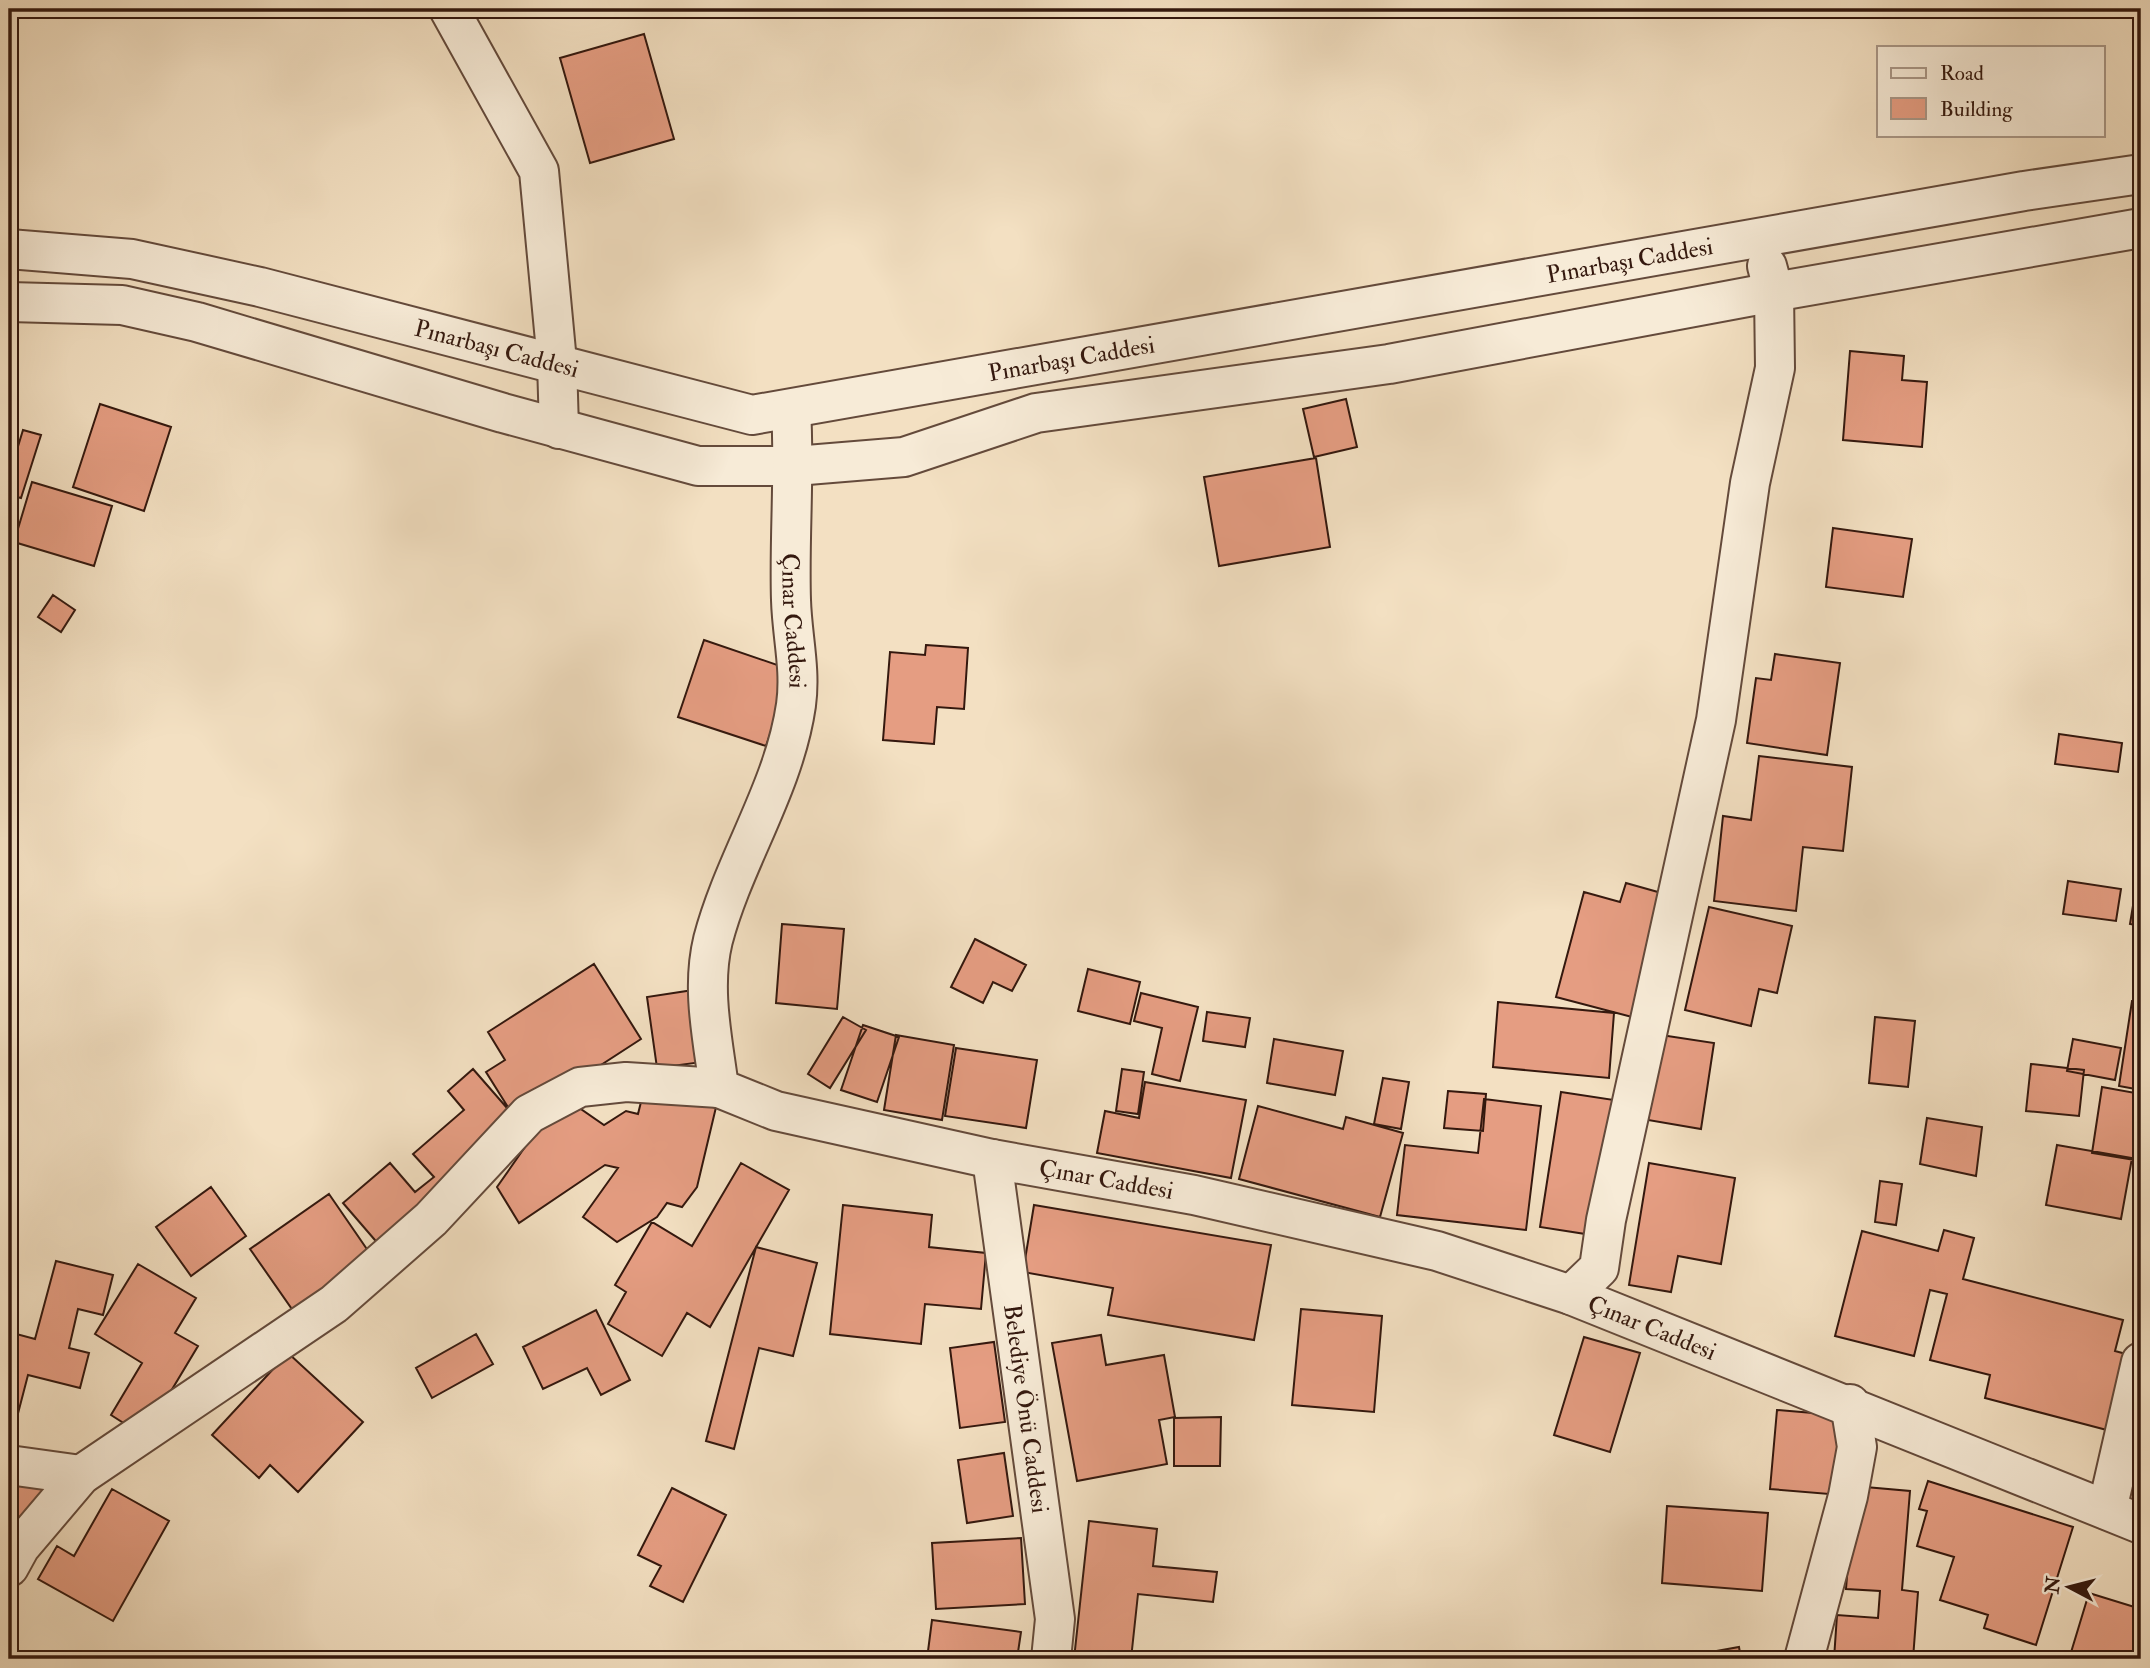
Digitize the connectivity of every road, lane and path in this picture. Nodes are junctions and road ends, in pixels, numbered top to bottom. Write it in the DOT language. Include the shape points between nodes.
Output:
graph roads {
  1 [pos="449,9"];
  2 [pos="2141,174"];
  3 [pos="2141,228"];
  4 [pos="1759,240"];
  5 [pos="9,249"];
  6 [pos="1774,292"];
  7 [pos="9,302"];
  8 [pos="557,362"];
  9 [pos="791,409"];
  10 [pos="559,429"];
  11 [pos="795,466"];
  12 [pos="719,1088"];
  13 [pos="992,1159"];
  14 [pos="1572,1295"];
  15 [pos="2141,1362"];
  16 [pos="1850,1404"];
  17 [pos="9,1465"];
  18 [pos="81,1475"];
  19 [pos="2124,1517"];
  20 [pos="9,1567"];
  21 [pos="1051,1659"];
  22 [pos="1804,1659"];
  1 -- 8 [label="street" via="539,171"];
  2 -- 4 [label="street, Pınarbaşı Caddesi"];
  3 -- 6 [label="street, Pınarbaşı Caddesi"];
  4 -- 6 [label="street"];
  4 -- 9 [label="street, Pınarbaşı Caddesi"];
  5 -- 8 [label="street, Pınarbaşı Caddesi" via="132,259"];
  6 -- 11 [label="street, Pınarbaşı Caddesi" via="1389,364 1036,413 904,457"];
  6 -- 14 [label="street" via="1775,368 1750,483 1716,720 1599,1268"];
  7 -- 10 [label="street, Pınarbaşı Caddesi" via="122,306 197,322"];
  8 -- 9 [label="street, Pınarbaşı Caddesi" via="752,415"];
  8 -- 10 [label="street"];
  9 -- 11 [label="street, Çınar Caddesi"];
  10 -- 11 [label="street, Pınarbaşı Caddesi" via="698,467"];
  11 -- 12 [label="street, Çınar Caddesi" via="791,601 799,659 796,706 782,760 713,941 707,999"];
  12 -- 13 [label="street, Çınar Caddesi" via="776,1111"];
  12 -- 18 [label="street" via="626,1083 580,1087 530,1114 431,1219 334,1304"];
  13 -- 14 [label="street, Çınar Caddesi" via="1194,1195 1437,1251"];
  13 -- 21 [label="street, Belediye Önü Caddesi" via="1055,1619"];
  14 -- 16 [label="street, Çınar Caddesi"];
  15 -- 19 [label="street"];
  16 -- 19 [label="street, Çınar Caddesi"];
  16 -- 22 [label="street" via="1855,1459"];
  17 -- 18 [label="street"];
  18 -- 20 [label="street" via="20,1547"];
}
